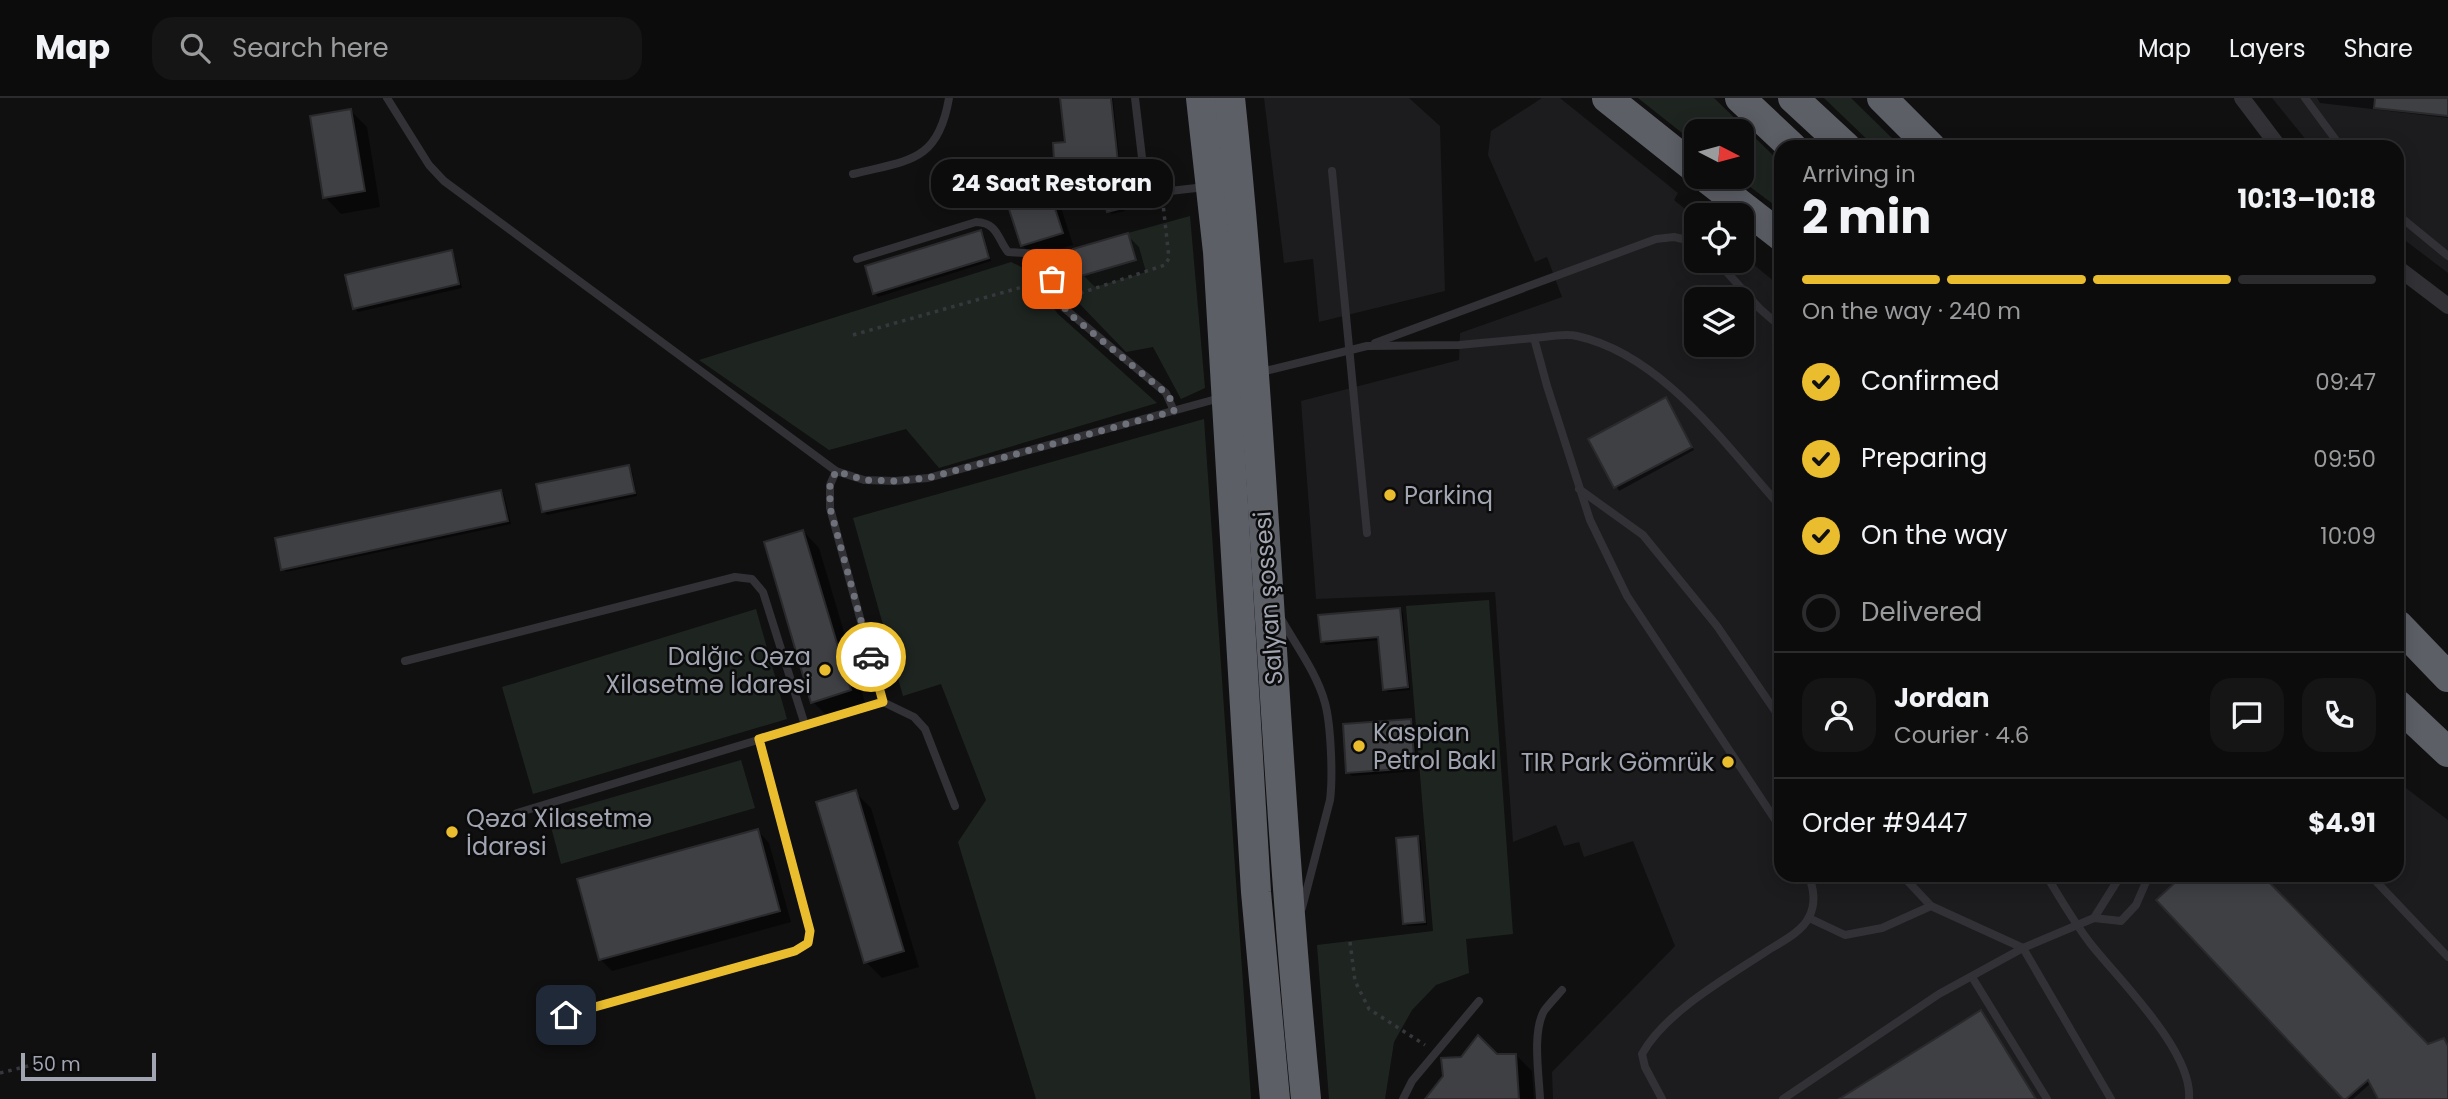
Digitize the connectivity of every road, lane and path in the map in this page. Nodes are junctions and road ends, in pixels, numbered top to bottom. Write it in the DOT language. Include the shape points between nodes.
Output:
graph roads {
  1 [pos="387,98"];
  2 [pos="949,98"];
  3 [pos="1135,98"];
  4 [pos="1201,98"];
  5 [pos="1230,98"];
  6 [pos="1607,98"];
  7 [pos="1740,98"];
  8 [pos="1793,98"];
  9 [pos="1882,98"];
  10 [pos="2242,98"];
  11 [pos="2305,98"];
  12 [pos="1785,140"];
  13 [pos="1838,140"];
  14 [pos="1924,140"];
  15 [pos="2274,140"];
  16 [pos="2336,140"];
  17 [pos="1684,159"];
  18 [pos="1332,171"];
  19 [pos="853,174"];
  20 [pos="1211,186"];
  21 [pos="1720,189"];
  22 [pos="1161,192"];
  23 [pos="2404,220"];
  24 [pos="1774,231"];
  25 [pos="1684,239"];
  26 [pos="2448,256"];
  27 [pos="857,259"];
  28 [pos="1728,273"];
  29 [pos="2404,273"];
  30 [pos="1052,279"];
  31 [pos="1060,300"];
  32 [pos="2448,306"];
  33 [pos="1774,321"];
  34 [pos="853,335"];
  35 [pos="1534,338"];
  36 [pos="1367,346"];
  37 [pos="1350,351"];
  38 [pos="1255,373"];
  39 [pos="1227,397"];
  40 [pos="1174,411"];
  41 [pos="836,471"];
  42 [pos="1579,489"];
  43 [pos="1774,499"];
  44 [pos="1367,533"];
  45 [pos="1268,595"];
  46 [pos="2404,631"];
  47 [pos="2404,641"];
  48 [pos="405,661"];
  49 [pos="2448,678"];
  50 [pos="883,702"];
  51 [pos="1774,709"];
  52 [pos="2404,711"];
  53 [pos="2404,717"];
  54 [pos="804,725"];
  55 [pos="759,739"];
  56 [pos="2442,746"];
  57 [pos="955,806"];
  58 [pos="517,813"];
  59 [pos="1774,818"];
  60 [pos="1810,882"];
  61 [pos="1909,882"];
  62 [pos="2050,882"];
  63 [pos="2117,882"];
  64 [pos="2146,882"];
  65 [pos="2377,882"];
  66 [pos="1931,906"];
  67 [pos="1809,918"];
  68 [pos="2094,918"];
  69 [pos="2077,925"];
  70 [pos="1350,942"];
  71 [pos="1291,948"];
  72 [pos="2023,948"];
  73 [pos="2448,957"];
  74 [pos="1972,977"];
  75 [pos="1562,990"];
  76 [pos="1479,1001"];
  77 [pos="566,1015"];
  78 [pos="1436,1052"];
  79 [pos="32,1065"];
  80 [pos="0,1073"];
  81 [pos="1275,1099"];
  82 [pos="1306,1099"];
  83 [pos="1404,1099"];
  84 [pos="1540,1099"];
  85 [pos="1662,1099"];
  86 [pos="1783,1099"];
  87 [pos="2047,1099"];
  88 [pos="2111,1099"];
  89 [pos="2189,1099"];
  1 -- 41 [label="lane" via="444,181"];
  2 -- 19 [label="lane" via="944,124 932,146 911,159"];
  3 -- 22 [label="lane" via="1146,179"];
  4 -- 20 [label="highway, Salyan şossesi"];
  5 -- 38 [label="highway, Salyan şossesi"];
  6 -- 17 [label="highway"];
  7 -- 12 [label="highway"];
  8 -- 13 [label="highway"];
  9 -- 14 [label="highway"];
  10 -- 15 [label="street"];
  11 -- 16 [label="lane"];
  18 -- 37 [label="lane"];
  20 -- 22 [label="lane"];
  20 -- 39 [label="highway, Salyan şossesi"];
  21 -- 24 [label="highway"];
  22 -- 31 [label="path" via="1169,258 1165,265"];
  23 -- 26 [label="lane"];
  25 -- 36 [label="lane" via="1656,239"];
  27 -- 30 [label="lane" via="986,222 1008,252 1040,254"];
  28 -- 33 [label="lane"];
  29 -- 32 [label="street"];
  30 -- 31 [label="lane"];
  30 -- 34 [label="path"];
  31 -- 40 [label="lane" via="1072,316 1166,393"];
  35 -- 36 [label="lane"];
  35 -- 42 [label="lane"];
  35 -- 43 [label="lane" via="1574,335 1615,347 1668,382"];
  36 -- 37 [label="lane"];
  37 -- 38 [label="lane"];
  37 -- 44 [label="lane"];
  38 -- 45 [label="highway, Salyan şossesi"];
  39 -- 40 [label="lane"];
  39 -- 81 [label="highway, Salyan şossesi" via="1256,892"];
  40 -- 41 [label="lane" via="928,478 864,480"];
  41 -- 50 [label="lane" via="830,485 830,508"];
  42 -- 51 [label="lane" via="1643,536 1717,626"];
  42 -- 59 [label="lane" via="1627,596"];
  45 -- 71 [label="highway, Salyan şossesi"];
  45 -- 71 [label="lane" via="1326,704 1332,783"];
  46 -- 49 [label="highway"];
  47 -- 49 [label="highway"];
  48 -- 54 [label="lane" via="735,577 752,579 763,592"];
  50 -- 54 [label="lane"];
  50 -- 57 [label="lane" via="925,729"];
  52 -- 56 [label="highway"];
  53 -- 56 [label="highway"];
  54 -- 55 [label="lane"];
  55 -- 58 [label="lane"];
  55 -- 77 [label="lane" via="810,931 808,943 795,951"];
  60 -- 67 [label="lane" via="1814,896"];
  61 -- 66 [label="lane"];
  62 -- 69 [label="lane"];
  63 -- 68 [label="lane"];
  64 -- 68 [label="lane" via="2136,905 2121,921"];
  65 -- 73 [label="lane"];
  66 -- 67 [label="lane" via="1882,928 1845,935"];
  66 -- 72 [label="lane"];
  67 -- 85 [label="lane" via="1697,998 1651,1039 1642,1054"];
  68 -- 69 [label="lane"];
  69 -- 72 [label="lane"];
  69 -- 89 [label="lane" via="2161,1027 2182,1069"];
  70 -- 78 [label="path" via="1355,981 1369,1009"];
  71 -- 82 [label="highway, Salyan şossesi"];
  72 -- 74 [label="lane"];
  72 -- 88 [label="lane"];
  74 -- 86 [label="lane" via="1939,994"];
  74 -- 87 [label="lane"];
  75 -- 84 [label="lane" via="1539,1025"];
  76 -- 78 [label="lane"];
  78 -- 83 [label="lane"];
  79 -- 80 [label="path"];
}
